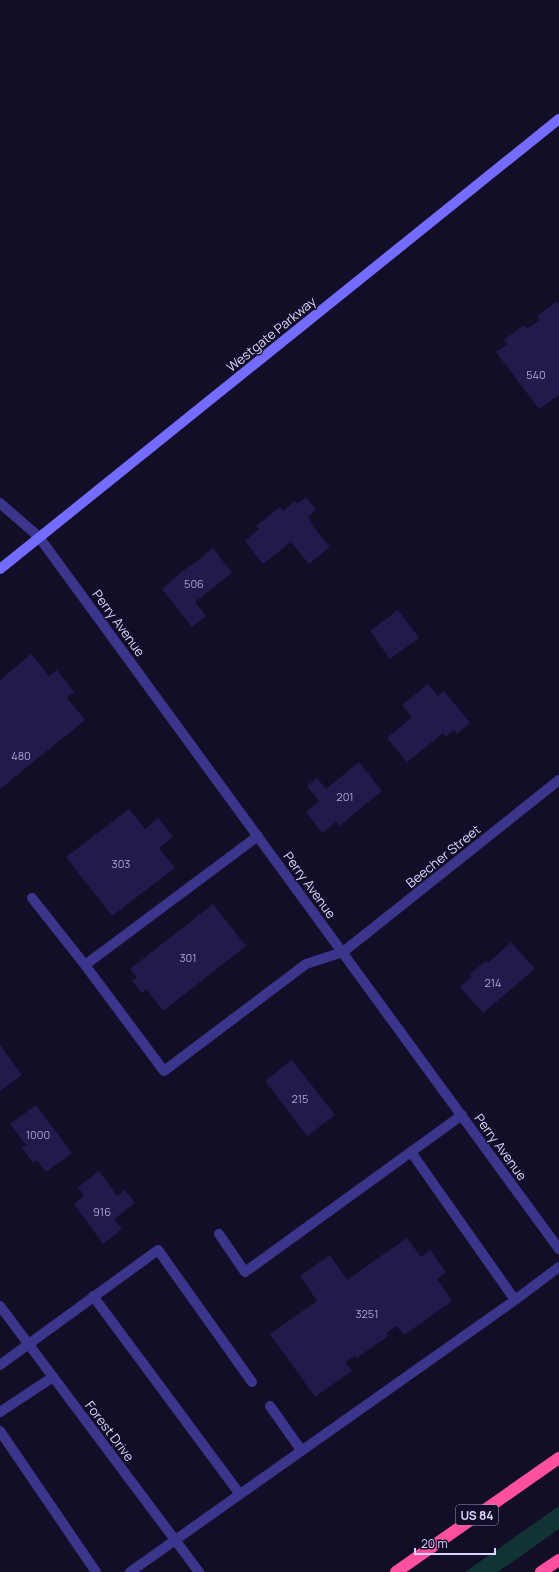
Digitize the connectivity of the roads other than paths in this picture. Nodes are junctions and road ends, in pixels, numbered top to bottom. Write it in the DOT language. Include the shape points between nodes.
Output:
graph roads {
  1 [pos="559,119"];
  2 [pos="0,503"];
  3 [pos="39,537"];
  4 [pos="0,568"];
  5 [pos="559,780"];
  6 [pos="258,836"];
  7 [pos="32,898"];
  8 [pos="343,952"];
  9 [pos="85,965"];
  10 [pos="462,1115"];
  11 [pos="411,1152"];
  12 [pos="219,1234"];
  13 [pos="559,1249"];
  14 [pos="559,1267"];
  15 [pos="93,1296"];
  16 [pos="516,1300"];
  17 [pos="0,1306"];
  18 [pos="29,1344"];
  19 [pos="0,1365"];
  20 [pos="53,1377"];
  21 [pos="252,1382"];
  22 [pos="270,1406"];
  23 [pos="0,1412"];
  24 [pos="0,1431"];
  25 [pos="302,1450"];
  26 [pos="559,1458"];
  27 [pos="239,1493"];
  28 [pos="174,1539"];
  29 [pos="559,1560"];
  30 [pos="96,1572"];
  31 [pos="130,1572"];
  32 [pos="199,1572"];
  33 [pos="396,1572"];
  34 [pos="541,1572"];
  1 -- 3 [label="main road, Westgate Parkway"];
  2 -- 3 [label="street, Perry Avenue"];
  3 -- 4 [label="main road, Westgate Parkway"];
  3 -- 6 [label="street, Perry Avenue"];
  5 -- 8 [label="street, Beecher Street"];
  6 -- 8 [label="street, Perry Avenue"];
  6 -- 9 [label="street"];
  7 -- 9 [label="street"];
  8 -- 9 [label="street" via="306,964 164,1071"];
  8 -- 10 [label="street, Perry Avenue"];
  10 -- 11 [label="street"];
  10 -- 13 [label="street, Perry Avenue"];
  11 -- 12 [label="street" via="245,1272"];
  11 -- 16 [label="street"];
  14 -- 16 [label="street"];
  15 -- 18 [label="street"];
  15 -- 21 [label="street" via="158,1250"];
  15 -- 27 [label="street"];
  16 -- 25 [label="street"];
  17 -- 18 [label="street, Forest Drive"];
  18 -- 19 [label="street"];
  18 -- 20 [label="street, Forest Drive"];
  20 -- 23 [label="street"];
  20 -- 28 [label="street, Forest Drive"];
  22 -- 25 [label="street"];
  24 -- 30 [label="street"];
  25 -- 27 [label="street"];
  26 -- 33 [label="highway, US 84"];
  27 -- 28 [label="street"];
  28 -- 31 [label="street"];
  28 -- 32 [label="street, Forest Drive"];
  29 -- 34 [label="highway"];
}
